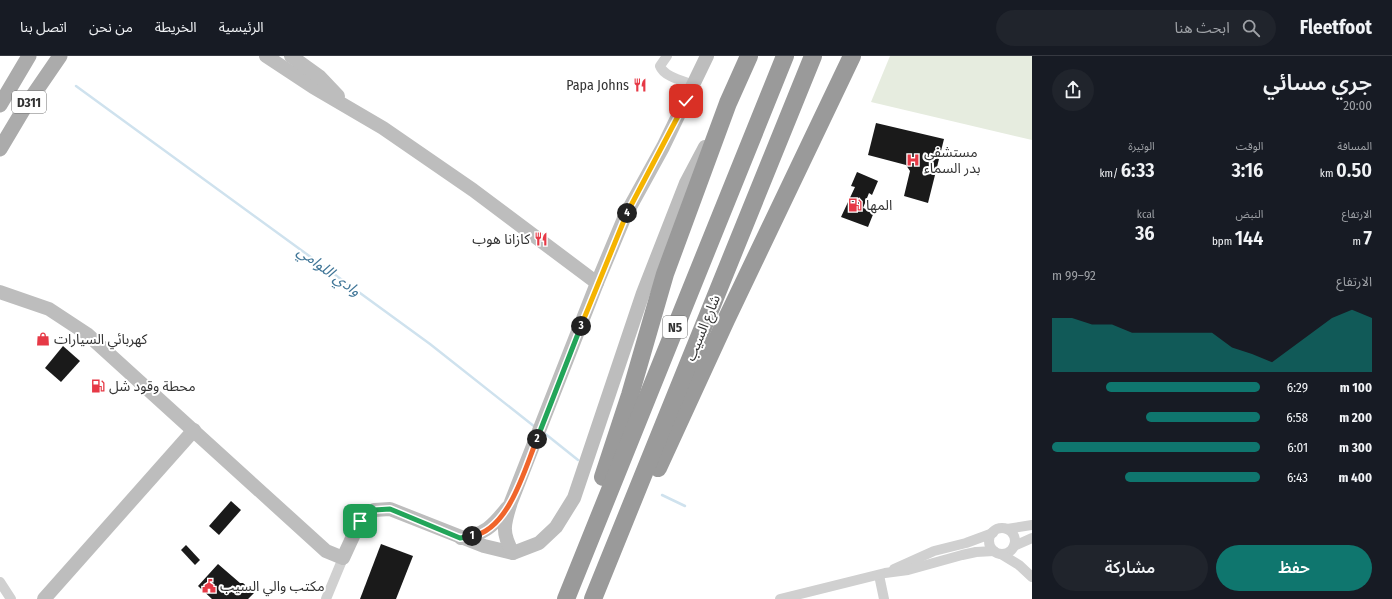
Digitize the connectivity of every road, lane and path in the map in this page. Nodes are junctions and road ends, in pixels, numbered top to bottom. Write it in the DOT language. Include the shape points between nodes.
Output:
graph roads {
  1 [pos="29,56"];
  2 [pos="60,56"];
  3 [pos="266,56"];
  4 [pos="290,56"];
  5 [pos="667,56"];
  6 [pos="707,56"];
  7 [pos="748,56"];
  8 [pos="786,56"];
  9 [pos="813,56"];
  10 [pos="852,56"];
  11 [pos="694,85"];
  12 [pos="728,103"];
  13 [pos="0,105"];
  14 [pos="353,110"];
  15 [pos="0,149"];
  16 [pos="597,283"];
  17 [pos="0,292"];
  18 [pos="194,430"];
  19 [pos="512,502"];
  20 [pos="1032,525"];
  21 [pos="1007,530"];
  22 [pos="993,533"];
  23 [pos="460,538"];
  24 [pos="1032,538"];
  25 [pos="1013,548"];
  26 [pos="513,553"];
  27 [pos="998,553"];
  28 [pos="343,558"];
  29 [pos="1019,565"];
  30 [pos="604,571"];
  31 [pos="882,574"];
  32 [pos="1032,577"];
  33 [pos="0,582"];
  34 [pos="11,599"];
  35 [pos="44,599"];
  36 [pos="326,599"];
  37 [pos="560,599"];
  38 [pos="566,599"];
  39 [pos="593,599"];
  40 [pos="780,599"];
  41 [pos="884,599"];
  1 -- 13 [label="main road, D311"];
  2 -- 15 [label="main road, D311"];
  3 -- 14 [label="street"];
  4 -- 14 [label="street" via="320,78"];
  5 -- 11 [label="street" via="660,66 661,70"];
  6 -- 11 [label="street"];
  7 -- 12 [label="highway"];
  8 -- 38 [label="highway, شارع السيب / N5"];
  9 -- 30 [label="highway, شارع السيب / N5"];
  10 -- 30 [label="highway" via="651,484"];
  11 -- 16 [label="street" via="625,216"];
  12 -- 26 [label="street" via="686,183 643,294 574,498 556,527 539,543"];
  12 -- 37 [label="highway" via="665,274 630,395"];
  14 -- 16 [label="street" via="473,190"];
  16 -- 19 [label="street"];
  17 -- 18 [label="street" via="49,309 88,334"];
  18 -- 28 [label="street" via="326,551"];
  18 -- 35 [label="street"];
  19 -- 23 [label="street" via="488,529 477,535"];
  19 -- 26 [label="street" via="504,532"];
  20 -- 21 [label="street"];
  21 -- 22 [label="street" via="1000,529"];
  21 -- 25 [label="street" via="1014,535"];
  22 -- 27 [label="street" via="990,544"];
  22 -- 31 [label="street" via="934,551"];
  23 -- 26 [label="street"];
  23 -- 28 [label="street" via="390,509 374,510 360,521"];
  24 -- 25 [label="street"];
  25 -- 27 [label="street"];
  25 -- 29 [label="street"];
  27 -- 29 [label="street"];
  27 -- 31 [label="street" via="976,552 908,570"];
  28 -- 36 [label="street"];
  29 -- 32 [label="street"];
  30 -- 39 [label="highway, شارع السيب / N5"];
  31 -- 40 [label="street"];
  31 -- 41 [label="street"];
  33 -- 34 [label="street"];
}
